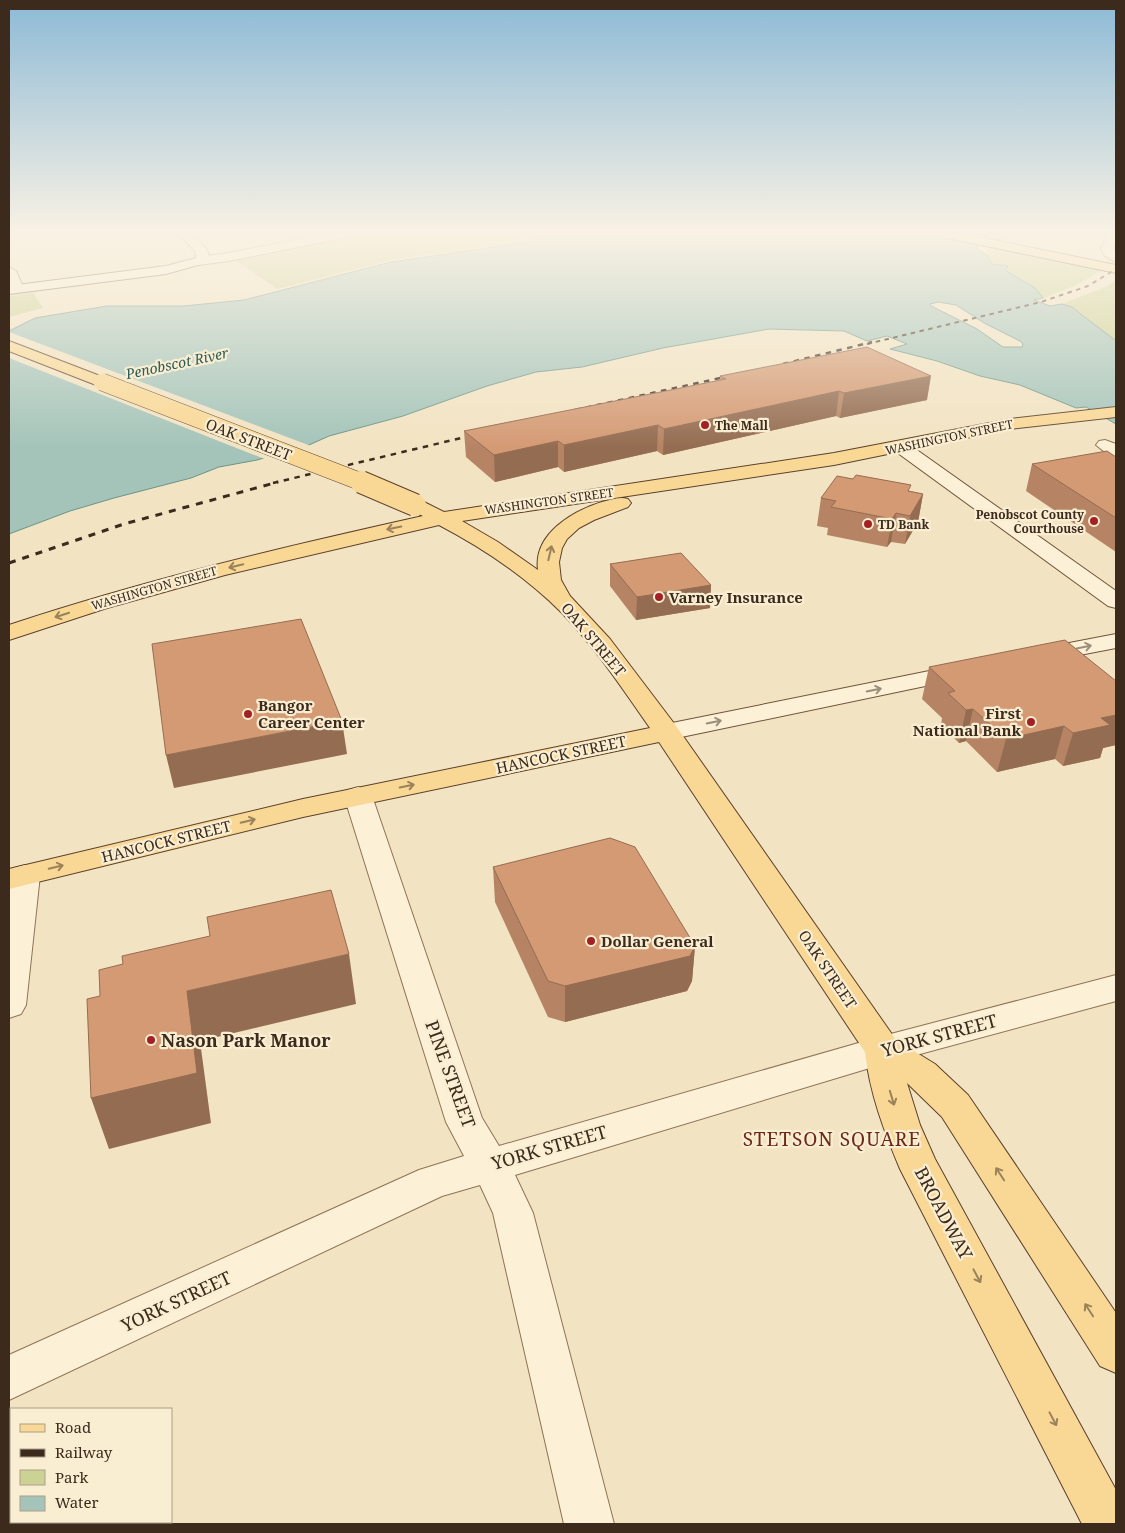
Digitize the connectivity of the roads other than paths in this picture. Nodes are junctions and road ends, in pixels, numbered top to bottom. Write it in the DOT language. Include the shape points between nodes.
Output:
graph roads {
  1 [pos="9,346"];
  2 [pos="1108,413"];
  3 [pos="907,452"];
  4 [pos="441,518"];
  5 [pos="560,599"];
  6 [pos="1116,601"];
  7 [pos="9,633"];
  8 [pos="1116,641"];
  9 [pos="1018,660"];
  10 [pos="989,666"];
  11 [pos="667,732"];
  12 [pos="358,796"];
  13 [pos="17,877"];
  14 [pos="1116,988"];
  15 [pos="9,1005"];
  16 [pos="883,1050"];
  17 [pos="490,1165"];
  18 [pos="1116,1351"];
  19 [pos="9,1378"];
  20 [pos="589,1524"];
  21 [pos="1108,1524"];
  1 -- 4 [label="main road, OAK STREET, bridge" via="356,480"];
  2 -- 3 [label="main road, WASHINGTON STREET"];
  3 -- 4 [label="main road, WASHINGTON STREET"];
  5 -- 3 [label="main road, WASHINGTON STREET, one-way" via="549,576 550,548 564,529 599,509 649,498 844,470"];
  3 -- 6 [label="street"];
  4 -- 5 [label="main road, OAK STREET" via="514,564"];
  4 -- 7 [label="main road, WASHINGTON STREET, one-way" via="189,578"];
  5 -- 11 [label="main road, OAK STREET" via="605,648"];
  9 -- 8 [label="street, one-way"];
  11 -- 10 [label="street, HANCOCK STREET, one-way"];
  12 -- 11 [label="main road, HANCOCK STREET, one-way"];
  11 -- 16 [label="main road, OAK STREET"];
  13 -- 12 [label="main road, HANCOCK STREET, one-way"];
  12 -- 17 [label="street, PINE STREET" via="465,1122"];
  13 -- 15 [label="street"];
  14 -- 16 [label="street, YORK STREET"];
  16 -- 17 [label="street, YORK STREET"];
  18 -- 16 [label="main road, one-way" via="955,1106 924,1075"];
  16 -- 21 [label="main road, BROADWAY, one-way" via="896,1112 920,1169"];
  17 -- 19 [label="street, YORK STREET" via="433,1182"];
  17 -- 20 [label="street, PINE STREET" via="513,1213"];
}
